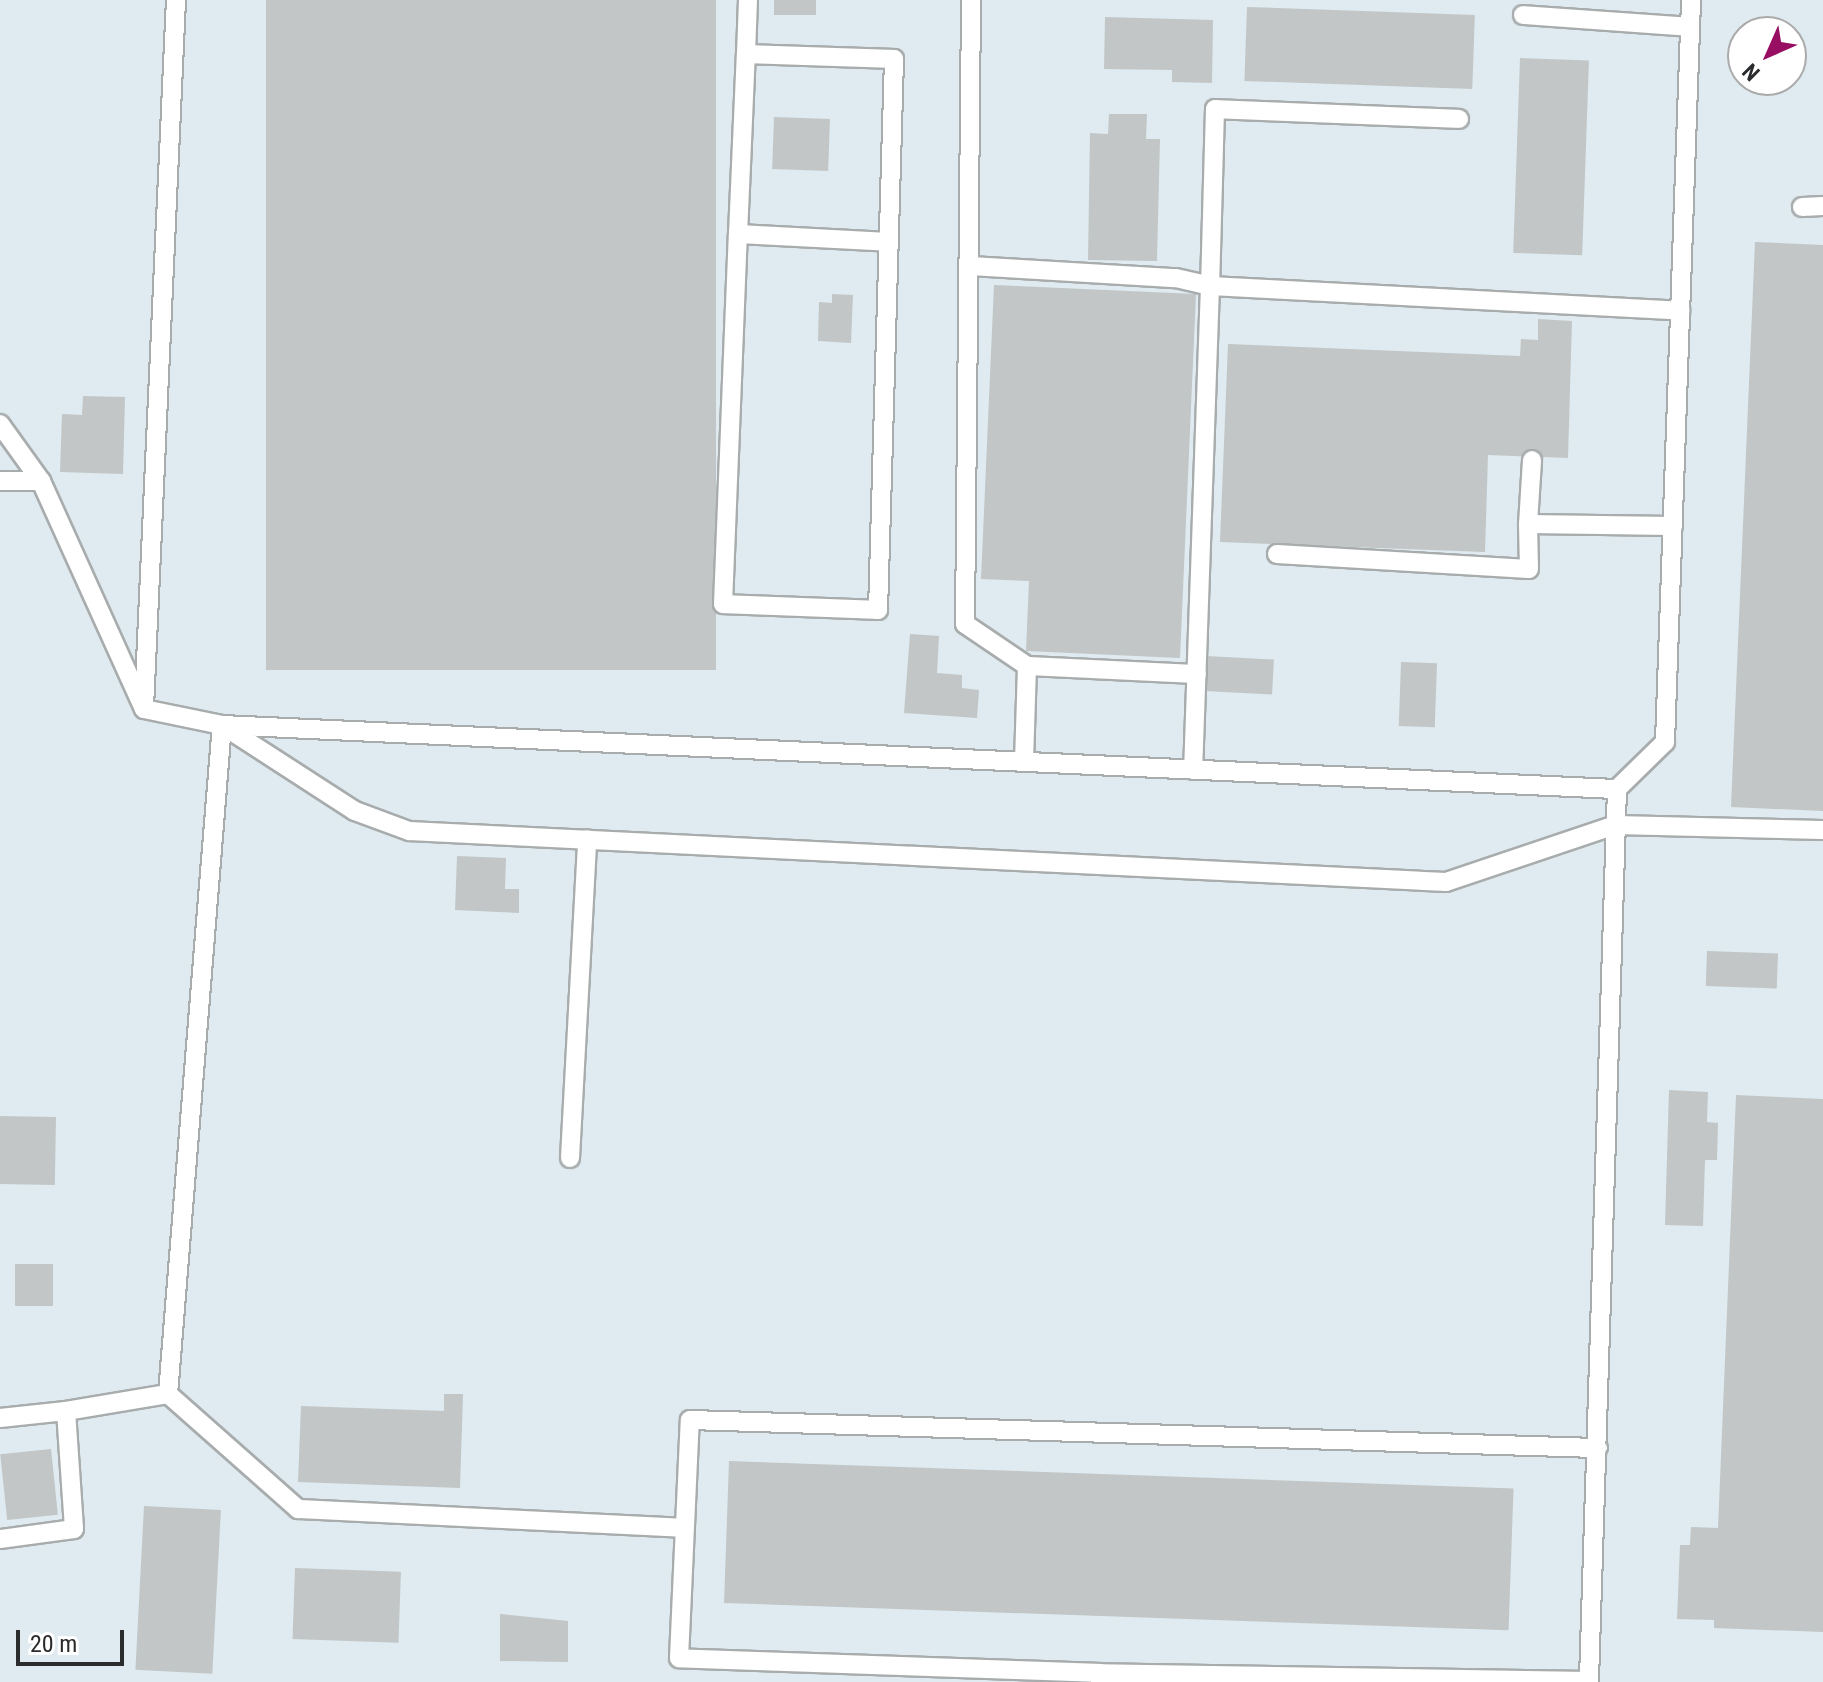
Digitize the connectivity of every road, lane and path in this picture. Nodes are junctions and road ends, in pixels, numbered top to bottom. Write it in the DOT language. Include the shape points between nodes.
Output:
graph roads {
  1 [pos="176,0"];
  2 [pos="748,0"];
  3 [pos="971,0"];
  4 [pos="1691,0"];
  5 [pos="1523,15"];
  6 [pos="1690,27"];
  7 [pos="746,54"];
  8 [pos="1459,119"];
  9 [pos="1823,206"];
  10 [pos="1802,207"];
  11 [pos="738,234"];
  12 [pos="889,242"];
  13 [pos="971,266"];
  14 [pos="1210,286"];
  15 [pos="1680,311"];
  16 [pos="0,424"];
  17 [pos="1532,460"];
  18 [pos="0,481"];
  19 [pos="41,481"];
  20 [pos="1528,524"];
  21 [pos="1673,526"];
  22 [pos="1277,554"];
  23 [pos="1027,666"];
  24 [pos="1197,674"];
  25 [pos="144,709"];
  26 [pos="222,725"];
  27 [pos="1024,762"];
  28 [pos="1193,770"];
  29 [pos="1617,789"];
  30 [pos="1615,825"];
  31 [pos="1823,830"];
  32 [pos="587,839"];
  33 [pos="570,1158"];
  34 [pos="168,1394"];
  35 [pos="66,1411"];
  36 [pos="0,1418"];
  37 [pos="1598,1448"];
  38 [pos="683,1528"];
  39 [pos="0,1539"];
  40 [pos="1100,1678"];
  41 [pos="1590,1682"];
  1 -- 25 [label="lane"];
  2 -- 7 [label="lane"];
  3 -- 13 [label="lane"];
  4 -- 6 [label="lane"];
  5 -- 6 [label="lane"];
  6 -- 15 [label="lane"];
  7 -- 11 [label="lane"];
  7 -- 12 [label="lane" via="894,59"];
  8 -- 14 [label="lane" via="1215,109"];
  9 -- 10 [label="lane"];
  11 -- 12 [label="lane"];
  11 -- 12 [label="lane" via="723,604 878,610"];
  13 -- 14 [label="lane" via="1176,278"];
  13 -- 23 [label="lane" via="965,624"];
  14 -- 15 [label="lane"];
  14 -- 24 [label="lane"];
  15 -- 21 [label="lane"];
  16 -- 19 [label="lane"];
  17 -- 20 [label="lane"];
  18 -- 19 [label="lane"];
  19 -- 25 [label="lane"];
  20 -- 21 [label="lane"];
  20 -- 22 [label="lane" via="1529,569"];
  21 -- 29 [label="lane" via="1665,742"];
  23 -- 24 [label="lane"];
  23 -- 27 [label="lane"];
  24 -- 28 [label="lane"];
  25 -- 26 [label="lane"];
  26 -- 27 [label="lane"];
  26 -- 32 [label="lane" via="355,811 409,831"];
  26 -- 34 [label="lane"];
  27 -- 28 [label="lane"];
  28 -- 29 [label="lane"];
  29 -- 30 [label="lane"];
  30 -- 31 [label="lane"];
  30 -- 32 [label="lane" via="1446,882"];
  30 -- 37 [label="lane"];
  32 -- 33 [label="lane"];
  34 -- 35 [label="lane"];
  34 -- 38 [label="lane" via="298,1509"];
  35 -- 36 [label="lane"];
  35 -- 39 [label="lane" via="74,1529"];
  37 -- 38 [label="lane" via="690,1420"];
  37 -- 41 [label="lane"];
  38 -- 40 [label="lane" via="679,1658"];
  40 -- 41 [label="lane"];
}
